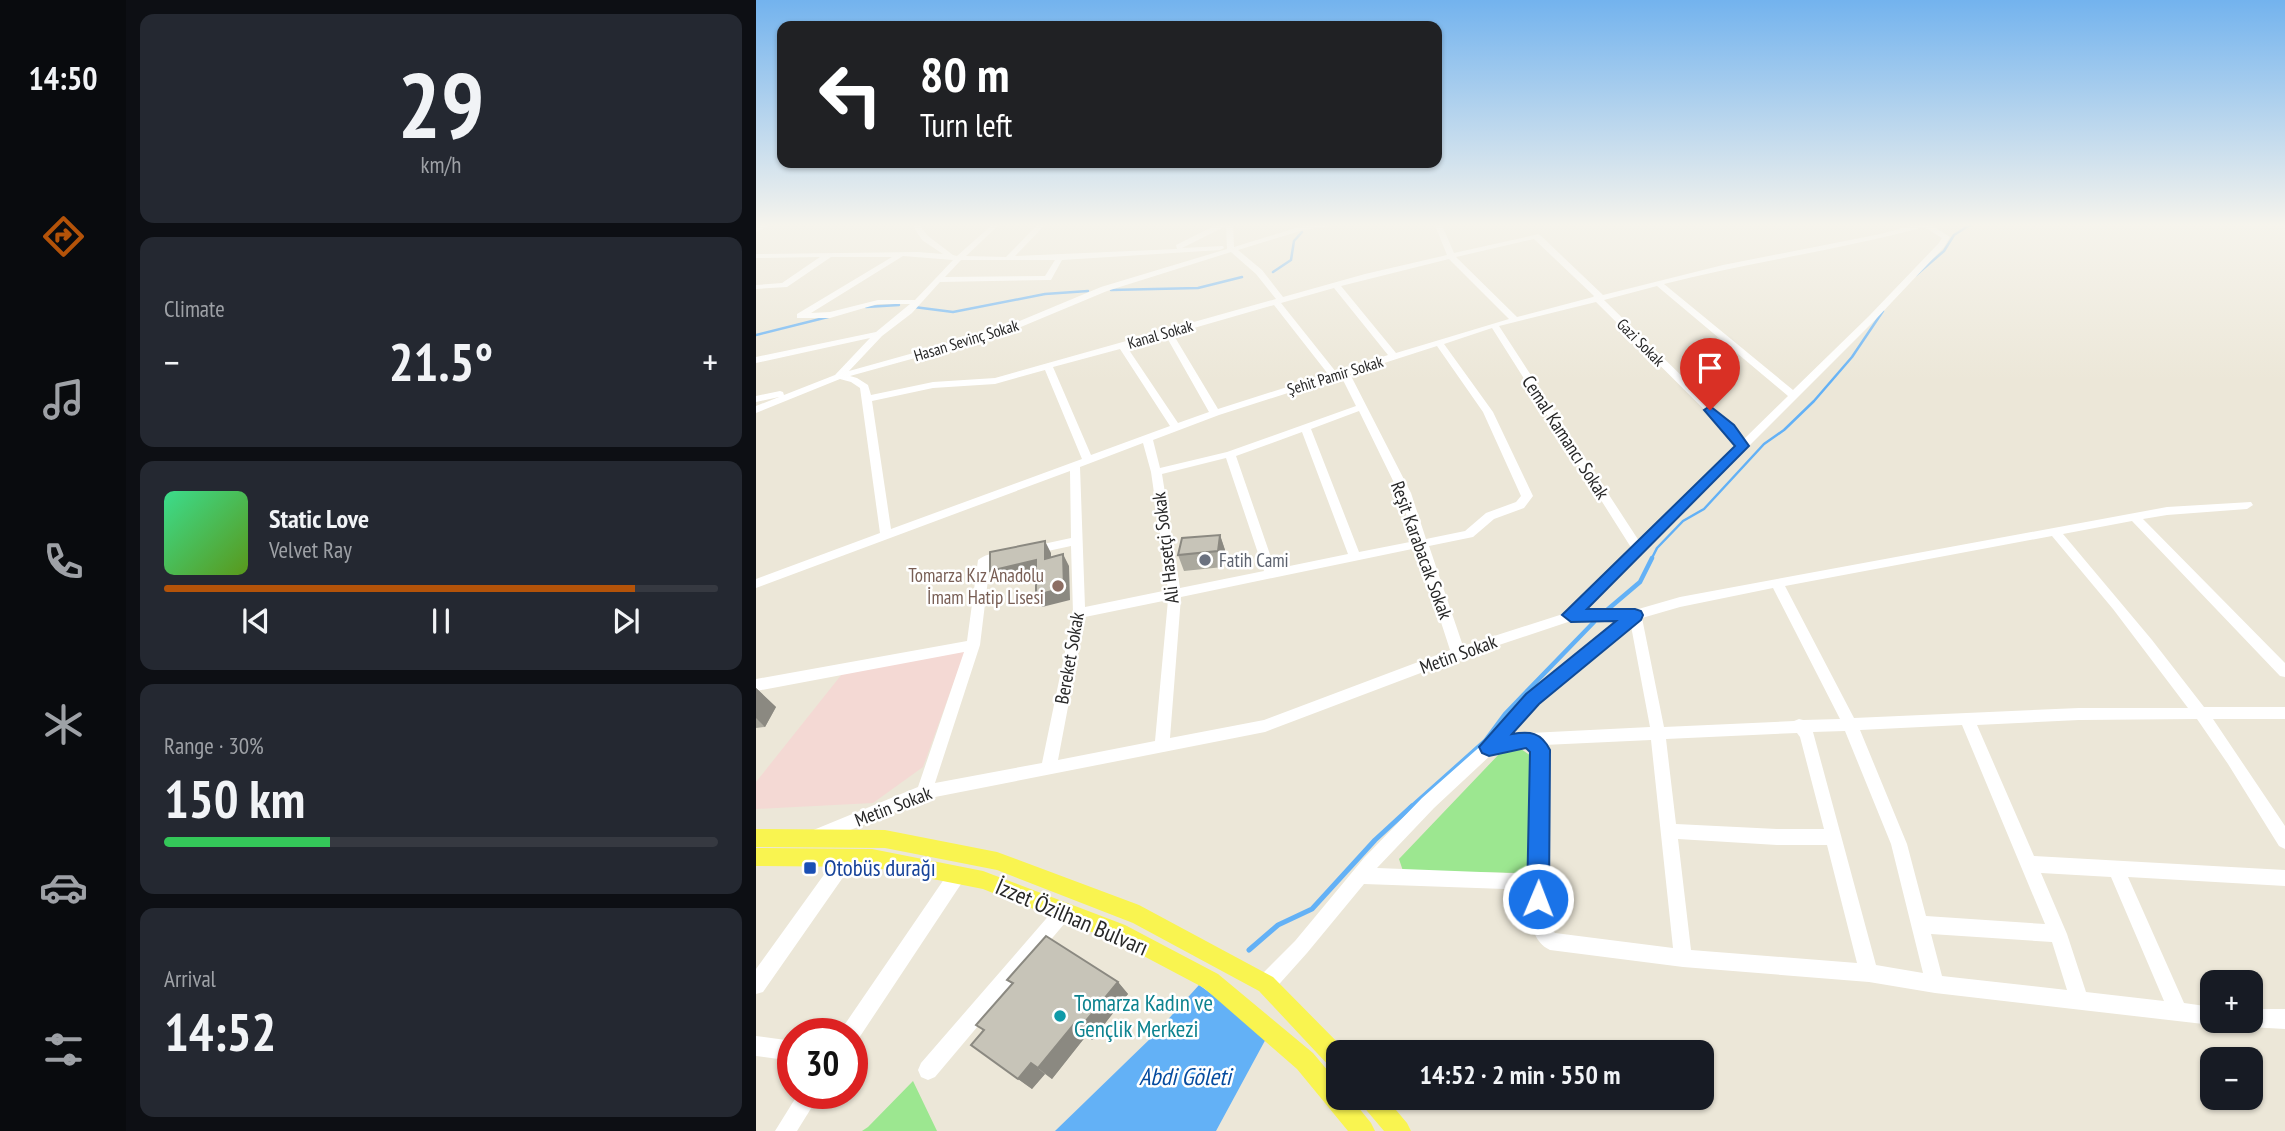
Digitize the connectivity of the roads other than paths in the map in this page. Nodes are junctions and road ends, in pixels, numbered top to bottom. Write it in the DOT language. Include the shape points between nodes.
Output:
graph roads {
  1 [pos="798,276"];
  2 [pos="866,276"];
  3 [pos="941,276"];
  4 [pos="1049,276"];
  5 [pos="1145,276"];
  6 [pos="1262,276"];
  7 [pos="1372,276"];
  8 [pos="1470,276"];
  9 [pos="1576,276"];
  10 [pos="1687,276"];
  11 [pos="1911,276"];
  12 [pos="938,280"];
  13 [pos="1658,283"];
  14 [pos="1336,285"];
  15 [pos="756,287"];
  16 [pos="1599,298"];
  17 [pos="917,302"];
  18 [pos="1279,302"];
  19 [pos="1514,319"];
  20 [pos="1494,326"];
  21 [pos="1168,332"];
  22 [pos="879,334"];
  23 [pos="1439,343"];
  24 [pos="1122,345"];
  25 [pos="1394,357"];
  26 [pos="756,360"];
  27 [pos="1048,366"];
  28 [pos="1339,374"];
  29 [pos="837,377"];
  30 [pos="804,390"];
  31 [pos="1793,395"];
  32 [pos="756,399"];
  33 [pos="868,399"];
  34 [pos="1362,407"];
  35 [pos="756,410"];
  36 [pos="1215,413"];
  37 [pos="1306,426"];
  38 [pos="1175,428"];
  39 [pos="1147,438"];
  40 [pos="1742,446"];
  41 [pos="1230,454"];
  42 [pos="1082,463"];
  43 [pos="1156,471"];
  44 [pos="2247,505"];
  45 [pos="2134,517"];
  46 [pos="2055,532"];
  47 [pos="886,535"];
  48 [pos="1077,541"];
  49 [pos="1422,545"];
  50 [pos="1638,549"];
  51 [pos="1355,558"];
  52 [pos="1271,574"];
  53 [pos="1777,583"];
  54 [pos="756,584"];
  55 [pos="1175,593"];
  56 [pos="1079,613"];
  57 [pos="1571,615"];
  58 [pos="1635,615"];
  59 [pos="973,645"];
  60 [pos="1458,653"];
  61 [pos="2285,672"];
  62 [pos="756,685"];
  63 [pos="2285,713"];
  64 [pos="2202,714"];
  65 [pos="1967,719"];
  66 [pos="1850,724"];
  67 [pos="1800,726"];
  68 [pos="1658,733"];
  69 [pos="1530,739"];
  70 [pos="1162,744"];
  71 [pos="1489,747"];
  72 [pos="1049,766"];
  73 [pos="924,792"];
  74 [pos="1669,831"];
  75 [pos="1833,837"];
  76 [pos="756,838"];
  77 [pos="811,839"];
  78 [pos="2285,841"];
  79 [pos="756,856"];
  80 [pos="847,857"];
  81 [pos="2027,864"];
  82 [pos="2116,869"];
  83 [pos="957,875"];
  84 [pos="1360,876"];
  85 [pos="2285,878"];
  86 [pos="1538,882"];
  87 [pos="1064,911"];
  88 [pos="1920,924"];
  89 [pos="2058,933"];
  90 [pos="1683,958"];
  91 [pos="1869,973"];
  92 [pos="1266,984"];
  93 [pos="1936,984"];
  94 [pos="756,985"];
  95 [pos="2080,1001"];
  96 [pos="2178,1012"];
  97 [pos="2200,1015"];
  98 [pos="861,1018"];
  99 [pos="2263,1018"];
  100 [pos="2285,1019"];
  101 [pos="756,1046"];
  102 [pos="1326,1046"];
  103 [pos="777,1049"];
  104 [pos="928,1070"];
  105 [pos="800,1109"];
  106 [pos="1381,1110"];
  107 [pos="785,1131"];
  108 [pos="1363,1131"];
  109 [pos="1399,1131"];
  1 -- 15 [label="street" via="784,285"];
  2 -- 17 [label="street" via="800,316 830,315 877,302"];
  3 -- 12 [label="street"];
  4 -- 12 [label="street"];
  5 -- 29 [label="street, Hasan Sevinç Sokak" via="1006,330"];
  6 -- 18 [label="street, Reşit Karabacak Sokak"];
  7 -- 14 [label="street, Kanal Sokak"];
  8 -- 19 [label="street"];
  9 -- 16 [label="street, Gazi Sokak"];
  10 -- 13 [label="street, Şehit Pamir Sokak"];
  11 -- 31 [label="street, Metin Sokak"];
  12 -- 17 [label="street"];
  13 -- 16 [label="street, Şehit Pamir Sokak"];
  13 -- 31 [label="street"];
  14 -- 18 [label="street, Kanal Sokak"];
  14 -- 25 [label="street"];
  16 -- 19 [label="street, Şehit Pamir Sokak"];
  16 -- 40 [label="street, Gazi Sokak"];
  17 -- 22 [label="street"];
  18 -- 21 [label="street, Kanal Sokak"];
  18 -- 28 [label="street, Reşit Karabacak Sokak"];
  19 -- 20 [label="street, Şehit Pamir Sokak"];
  20 -- 23 [label="street, Şehit Pamir Sokak"];
  20 -- 50 [label="street, Cemal Kamancı Sokak"];
  21 -- 24 [label="street, Kanal Sokak"];
  21 -- 36 [label="street"];
  22 -- 26 [label="street"];
  22 -- 29 [label="street"];
  23 -- 25 [label="street, Şehit Pamir Sokak"];
  23 -- 49 [label="street" via="1488,412 1527,496 1520,505 1490,516 1469,534"];
  24 -- 27 [label="street, Kanal Sokak"];
  24 -- 38 [label="street"];
  25 -- 28 [label="street, Şehit Pamir Sokak"];
  27 -- 33 [label="street, Kanal Sokak" via="995,381 933,385"];
  27 -- 42 [label="street"];
  28 -- 34 [label="street, Reşit Karabacak Sokak"];
  28 -- 36 [label="street, Şehit Pamir Sokak"];
  29 -- 30 [label="street, Hasan Sevinç Sokak"];
  29 -- 33 [label="street" via="865,387"];
  30 -- 32 [label="street"];
  30 -- 35 [label="street"];
  31 -- 40 [label="street, Metin Sokak"];
  33 -- 47 [label="street"];
  34 -- 37 [label="street"];
  34 -- 49 [label="street, Reşit Karabacak Sokak" via="1405,493"];
  36 -- 38 [label="street, Şehit Pamir Sokak"];
  37 -- 41 [label="street"];
  37 -- 51 [label="street"];
  38 -- 39 [label="street, Şehit Pamir Sokak"];
  39 -- 42 [label="street, Şehit Pamir Sokak"];
  39 -- 43 [label="street, Ali Hasetçi Sokak"];
  40 -- 50 [label="street, Metin Sokak"];
  41 -- 43 [label="street"];
  41 -- 52 [label="street"];
  42 -- 47 [label="street, Şehit Pamir Sokak"];
  42 -- 48 [label="street, Bereket Sokak"];
  43 -- 55 [label="street, Ali Hasetçi Sokak"];
  44 -- 45 [label="street"];
  45 -- 46 [label="street"];
  45 -- 61 [label="street"];
  46 -- 53 [label="street"];
  46 -- 64 [label="street"];
  47 -- 54 [label="street, Şehit Pamir Sokak"];
  48 -- 56 [label="street, Bereket Sokak"];
  48 -- 59 [label="street" via="984,560"];
  49 -- 51 [label="street"];
  49 -- 60 [label="street, Reşit Karabacak Sokak"];
  50 -- 57 [label="street, Metin Sokak"];
  51 -- 52 [label="street"];
  52 -- 55 [label="street"];
  53 -- 58 [label="street"];
  53 -- 66 [label="street"];
  55 -- 56 [label="street"];
  55 -- 70 [label="street, Ali Hasetçi Sokak"];
  56 -- 72 [label="street, Bereket Sokak"];
  57 -- 58 [label="street"];
  57 -- 60 [label="street, Metin Sokak"];
  58 -- 68 [label="street"];
  58 -- 71 [label="street" via="1533,699"];
  59 -- 62 [label="street"];
  59 -- 73 [label="street"];
  60 -- 70 [label="street, Metin Sokak" via="1265,726"];
  63 -- 64 [label="street"];
  64 -- 65 [label="street"];
  64 -- 78 [label="street"];
  65 -- 66 [label="street"];
  65 -- 81 [label="street"];
  66 -- 67 [label="street"];
  66 -- 88 [label="street" via="1899,844"];
  67 -- 68 [label="street"];
  67 -- 75 [label="street" via="1807,734"];
  68 -- 69 [label="street"];
  68 -- 74 [label="street"];
  69 -- 71 [label="street"];
  69 -- 86 [label="street" via="1540,750"];
  70 -- 72 [label="street, Metin Sokak"];
  71 -- 84 [label="street" via="1428,803"];
  72 -- 73 [label="street, Metin Sokak"];
  73 -- 77 [label="street, Metin Sokak"];
  74 -- 75 [label="street"];
  74 -- 90 [label="street"];
  75 -- 91 [label="street"];
  76 -- 77 [label="main road, İzzet Özilhan Bulvarı"];
  77 -- 92 [label="main road, İzzet Özilhan Bulvarı" via="885,839 997,861 1139,915"];
  79 -- 80 [label="main road, İzzet Özilhan Bulvarı"];
  80 -- 83 [label="main road, İzzet Özilhan Bulvarı"];
  80 -- 94 [label="street"];
  81 -- 82 [label="street"];
  81 -- 89 [label="street"];
  82 -- 85 [label="street"];
  82 -- 96 [label="street"];
  83 -- 87 [label="main road, İzzet Özilhan Bulvarı" via="983,880"];
  83 -- 98 [label="street"];
  84 -- 86 [label="street"];
  84 -- 92 [label="street"];
  86 -- 90 [label="street" via="1541,928 1550,940"];
  87 -- 104 [label="street"];
  87 -- 108 [label="main road, İzzet Özilhan Bulvarı" via="1125,934 1211,981 1305,1061"];
  88 -- 89 [label="street"];
  88 -- 93 [label="street"];
  89 -- 95 [label="street"];
  90 -- 91 [label="street"];
  91 -- 93 [label="street"];
  92 -- 102 [label="main road, İzzet Özilhan Bulvarı"];
  93 -- 95 [label="street"];
  95 -- 96 [label="street"];
  96 -- 97 [label="street"];
  99 -- 100 [label="street"];
  101 -- 103 [label="street"];
  105 -- 107 [label="street"];
  106 -- 109 [label="main road"];
}
